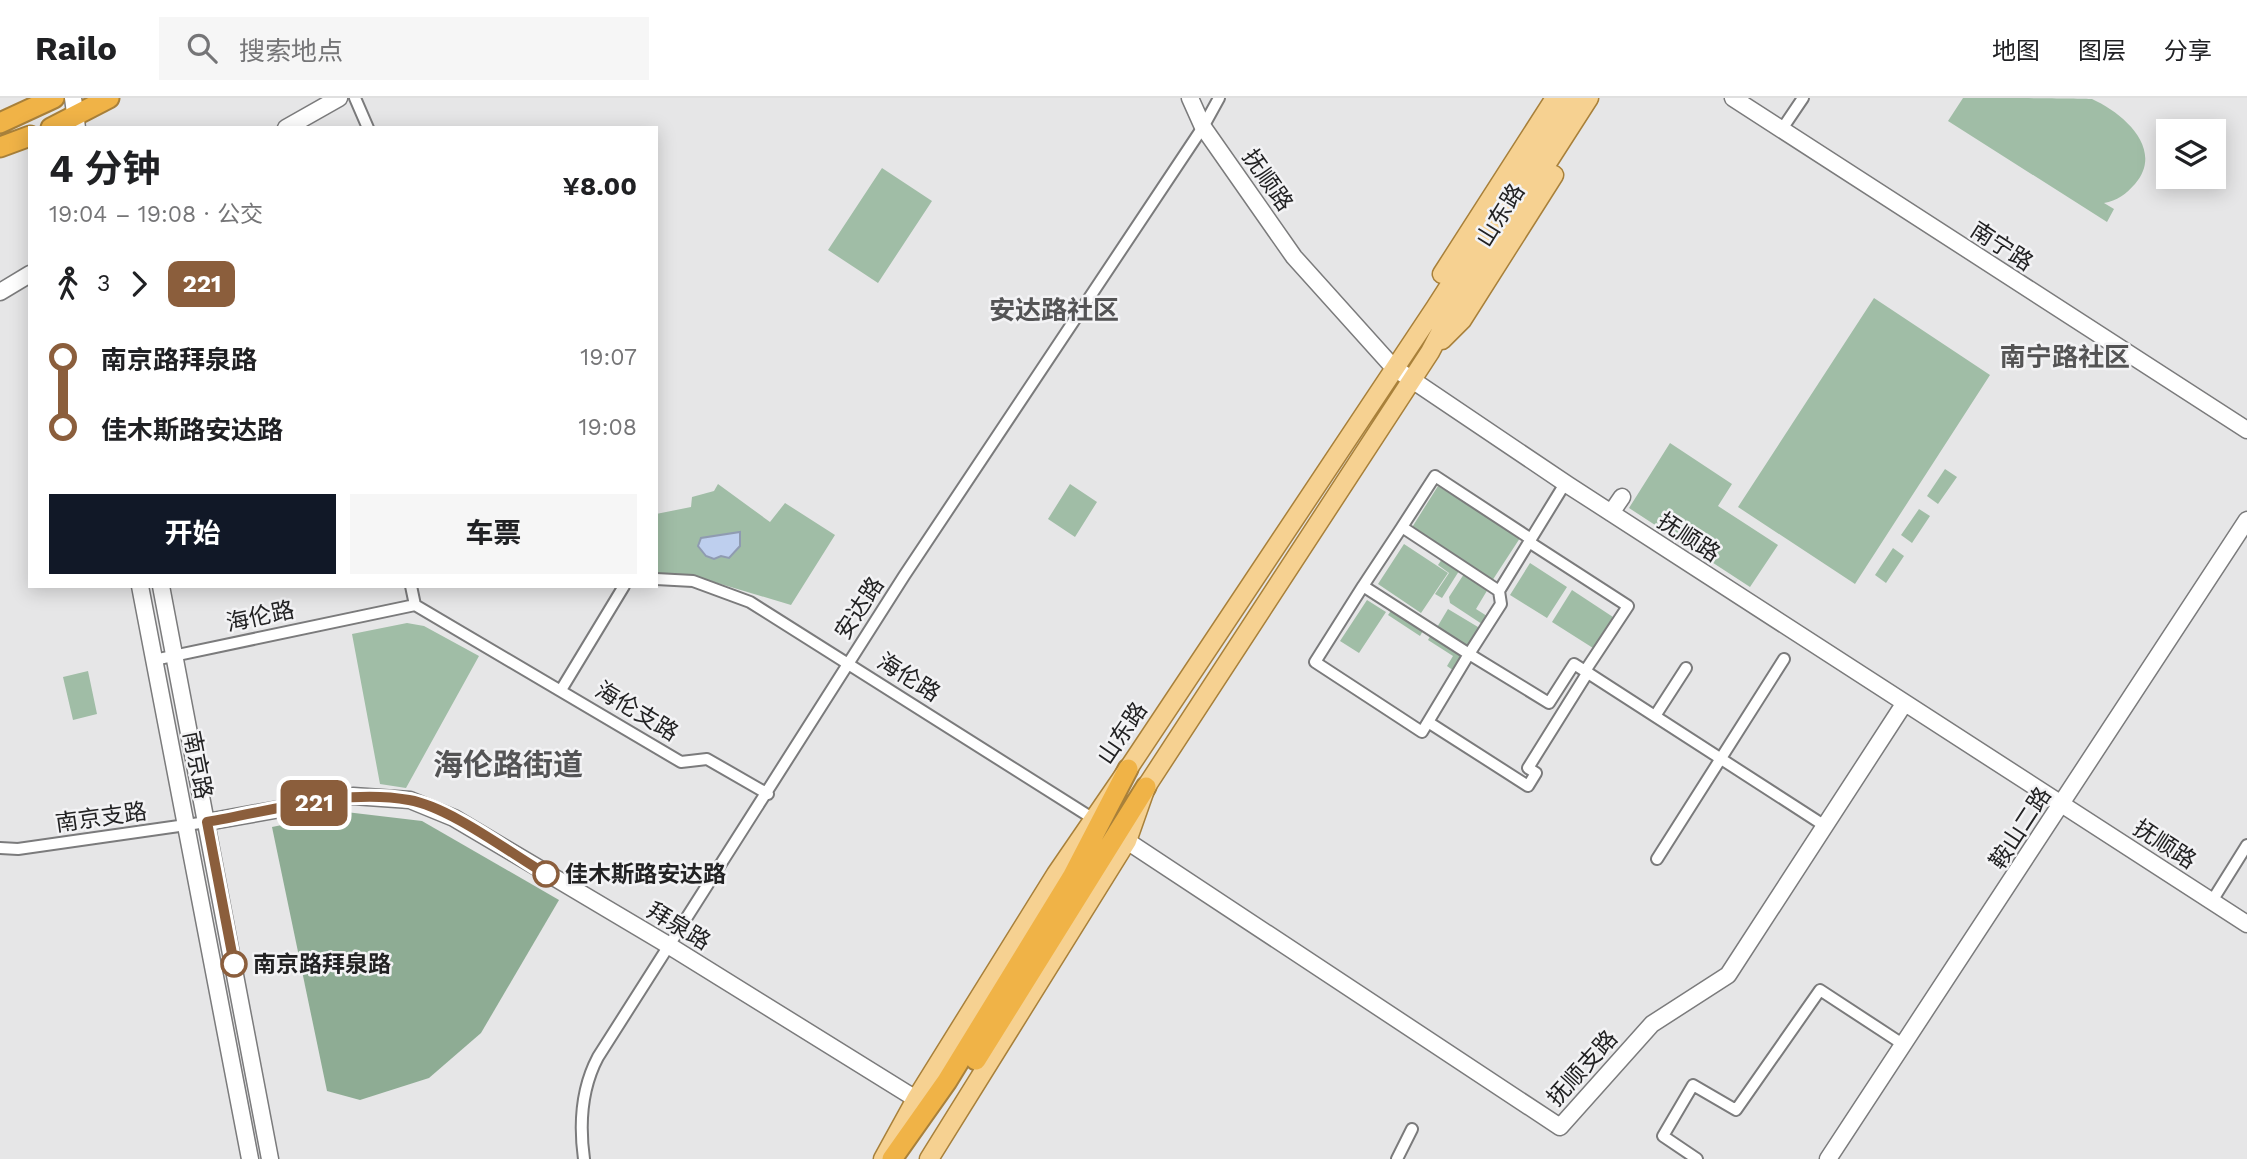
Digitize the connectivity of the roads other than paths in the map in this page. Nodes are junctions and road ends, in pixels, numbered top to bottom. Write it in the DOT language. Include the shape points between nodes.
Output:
graph roads {
  1 [pos="109,98"];
  2 [pos="339,98"];
  3 [pos="355,98"];
  4 [pos="1190,98"];
  5 [pos="1219,98"];
  6 [pos="1555,98"];
  7 [pos="1570,98"];
  8 [pos="1589,98"];
  9 [pos="1603,98"];
  10 [pos="1733,98"];
  11 [pos="1803,98"];
  12 [pos="52,99"];
  13 [pos="75,114"];
  14 [pos="0,123"];
  15 [pos="53,126"];
  16 [pos="55,126"];
  17 [pos="290,126"];
  18 [pos="367,126"];
  19 [pos="1203,127"];
  20 [pos="1782,129"];
  21 [pos="28,137"];
  22 [pos="0,147"];
  23 [pos="28,275"];
  24 [pos="0,292"];
  25 [pos="1411,340"];
  26 [pos="1430,352"];
  27 [pos="1393,368"];
  28 [pos="1412,379"];
  29 [pos="2247,429"];
  30 [pos="1564,487"];
  31 [pos="1622,497"];
  32 [pos="1611,513"];
  33 [pos="2247,520"];
  34 [pos="1402,527"];
  35 [pos="1530,540"];
  36 [pos="658,579"];
  37 [pos="1363,586"];
  38 [pos="140,588"];
  39 [pos="161,588"];
  40 [pos="411,588"];
  41 [pos="623,588"];
  42 [pos="1499,591"];
  43 [pos="415,605"];
  44 [pos="1469,654"];
  45 [pos="175,655"];
  46 [pos="1784,659"];
  47 [pos="154,660"];
  48 [pos="848,664"];
  49 [pos="1686,668"];
  50 [pos="1587,671"];
  51 [pos="561,690"];
  52 [pos="1904,704"];
  53 [pos="1655,716"];
  54 [pos="1428,722"];
  55 [pos="1719,758"];
  56 [pos="1128,769"];
  57 [pos="1146,787"];
  58 [pos="768,794"];
  59 [pos="2063,805"];
  60 [pos="1092,818"];
  61 [pos="207,822"];
  62 [pos="187,826"];
  63 [pos="1825,826"];
  64 [pos="1127,841"];
  65 [pos="2247,845"];
  66 [pos="0,848"];
  67 [pos="1657,859"];
  68 [pos="1078,881"];
  69 [pos="2212,901"];
  70 [pos="2247,924"];
  71 [pos="668,945"];
  72 [pos="1904,1045"];
  73 [pos="916,1099"];
  74 [pos="1412,1129"];
  75 [pos="250,1159"];
  76 [pos="270,1159"];
  77 [pos="584,1159"];
  78 [pos="883,1159"];
  79 [pos="892,1159"];
  80 [pos="908,1159"];
  81 [pos="929,1159"];
  82 [pos="1397,1159"];
  83 [pos="1697,1159"];
  84 [pos="1828,1159"];
  1 -- 13 [label="highway"];
  2 -- 17 [label="street"];
  3 -- 18 [label="street"];
  4 -- 19 [label="street, 抚顺路"];
  5 -- 19 [label="street, 安达路"];
  6 -- 25 [label="main road, 山东路" via="1426,299"];
  7 -- 25 [label="main road, 山东路"];
  8 -- 26 [label="main road, 山东路"];
  9 -- 26 [label="main road, 山东路" via="1462,320"];
  10 -- 20 [label="street, 南宁路"];
  11 -- 20 [label="street"];
  12 -- 14 [label="highway"];
  12 -- 15 [label="street"];
  13 -- 16 [label="highway"];
  19 -- 27 [label="street, 抚顺路" via="1294,257"];
  19 -- 48 [label="street, 安达路"];
  20 -- 29 [label="street, 南宁路"];
  21 -- 22 [label="highway"];
  23 -- 24 [label="street"];
  25 -- 27 [label="main road, 山东路"];
  26 -- 28 [label="main road, 山东路"];
  27 -- 28 [label="street, 抚顺路"];
  27 -- 56 [label="main road, 山东路"];
  28 -- 30 [label="street, 抚顺路"];
  28 -- 57 [label="main road, 山东路"];
  30 -- 32 [label="street, 抚顺路"];
  30 -- 35 [label="street"];
  31 -- 32 [label="street"];
  32 -- 52 [label="street, 抚顺路"];
  33 -- 59 [label="street, 鞍山二路"];
  34 -- 35 [label="street" via="1435,476"];
  34 -- 37 [label="street"];
  34 -- 42 [label="street"];
  35 -- 42 [label="street"];
  35 -- 50 [label="street" via="1628,606"];
  36 -- 48 [label="street, 海伦路" via="693,581 744,599"];
  37 -- 44 [label="street"];
  37 -- 54 [label="street" via="1315,662 1422,732"];
  38 -- 47 [label="street, 南京路"];
  39 -- 45 [label="street, 南京路"];
  40 -- 43 [label="street"];
  41 -- 51 [label="street"];
  42 -- 44 [label="street" via="1501,604"];
  43 -- 45 [label="street, 海伦路"];
  43 -- 51 [label="street"];
  44 -- 50 [label="street" via="1549,703 1574,664"];
  44 -- 54 [label="street"];
  45 -- 47 [label="street, 海伦路"];
  45 -- 61 [label="street, 南京路"];
  46 -- 55 [label="street"];
  47 -- 62 [label="street, 南京路"];
  48 -- 58 [label="street, 安达路"];
  48 -- 60 [label="street, 海伦路"];
  49 -- 53 [label="street"];
  50 -- 53 [label="street"];
  50 -- 54 [label="street" via="1528,768 1536,773 1528,786"];
  51 -- 58 [label="street, 海伦支路" via="681,762 707,759"];
  52 -- 59 [label="street, 抚顺路"];
  52 -- 63 [label="street, 抚顺支路"];
  53 -- 55 [label="street"];
  55 -- 63 [label="street"];
  55 -- 67 [label="street"];
  56 -- 60 [label="main road, 山东路"];
  56 -- 68 [label="highway"];
  57 -- 64 [label="main road, 山东路"];
  57 -- 68 [label="highway"];
  58 -- 71 [label="street, 安达路"];
  59 -- 69 [label="street, 抚顺路"];
  59 -- 72 [label="street, 鞍山二路"];
  60 -- 73 [label="main road, 山东路"];
  61 -- 62 [label="street, 南京支路"];
  61 -- 71 [label="street, 拜泉路" via="353,796 410,800 454,818"];
  61 -- 76 [label="street, 南京路"];
  62 -- 66 [label="street, 南京支路"];
  62 -- 75 [label="street, 南京路"];
  63 -- 64 [label="street, 抚顺支路" via="1728,975 1653,1024 1560,1127"];
  64 -- 81 [label="main road, 山东路"];
  65 -- 69 [label="street"];
  68 -- 79 [label="highway"];
  68 -- 80 [label="highway" via="958,1088"];
  69 -- 70 [label="street, 抚顺路"];
  71 -- 73 [label="street, 拜泉路"];
  71 -- 77 [label="street, 安达路" via="589,1075 582,1100"];
  72 -- 83 [label="street" via="1820,990 1736,1110 1693,1085 1663,1136"];
  72 -- 84 [label="street, 鞍山二路"];
  73 -- 78 [label="main road, 山东路"];
  74 -- 82 [label="street"];
}
